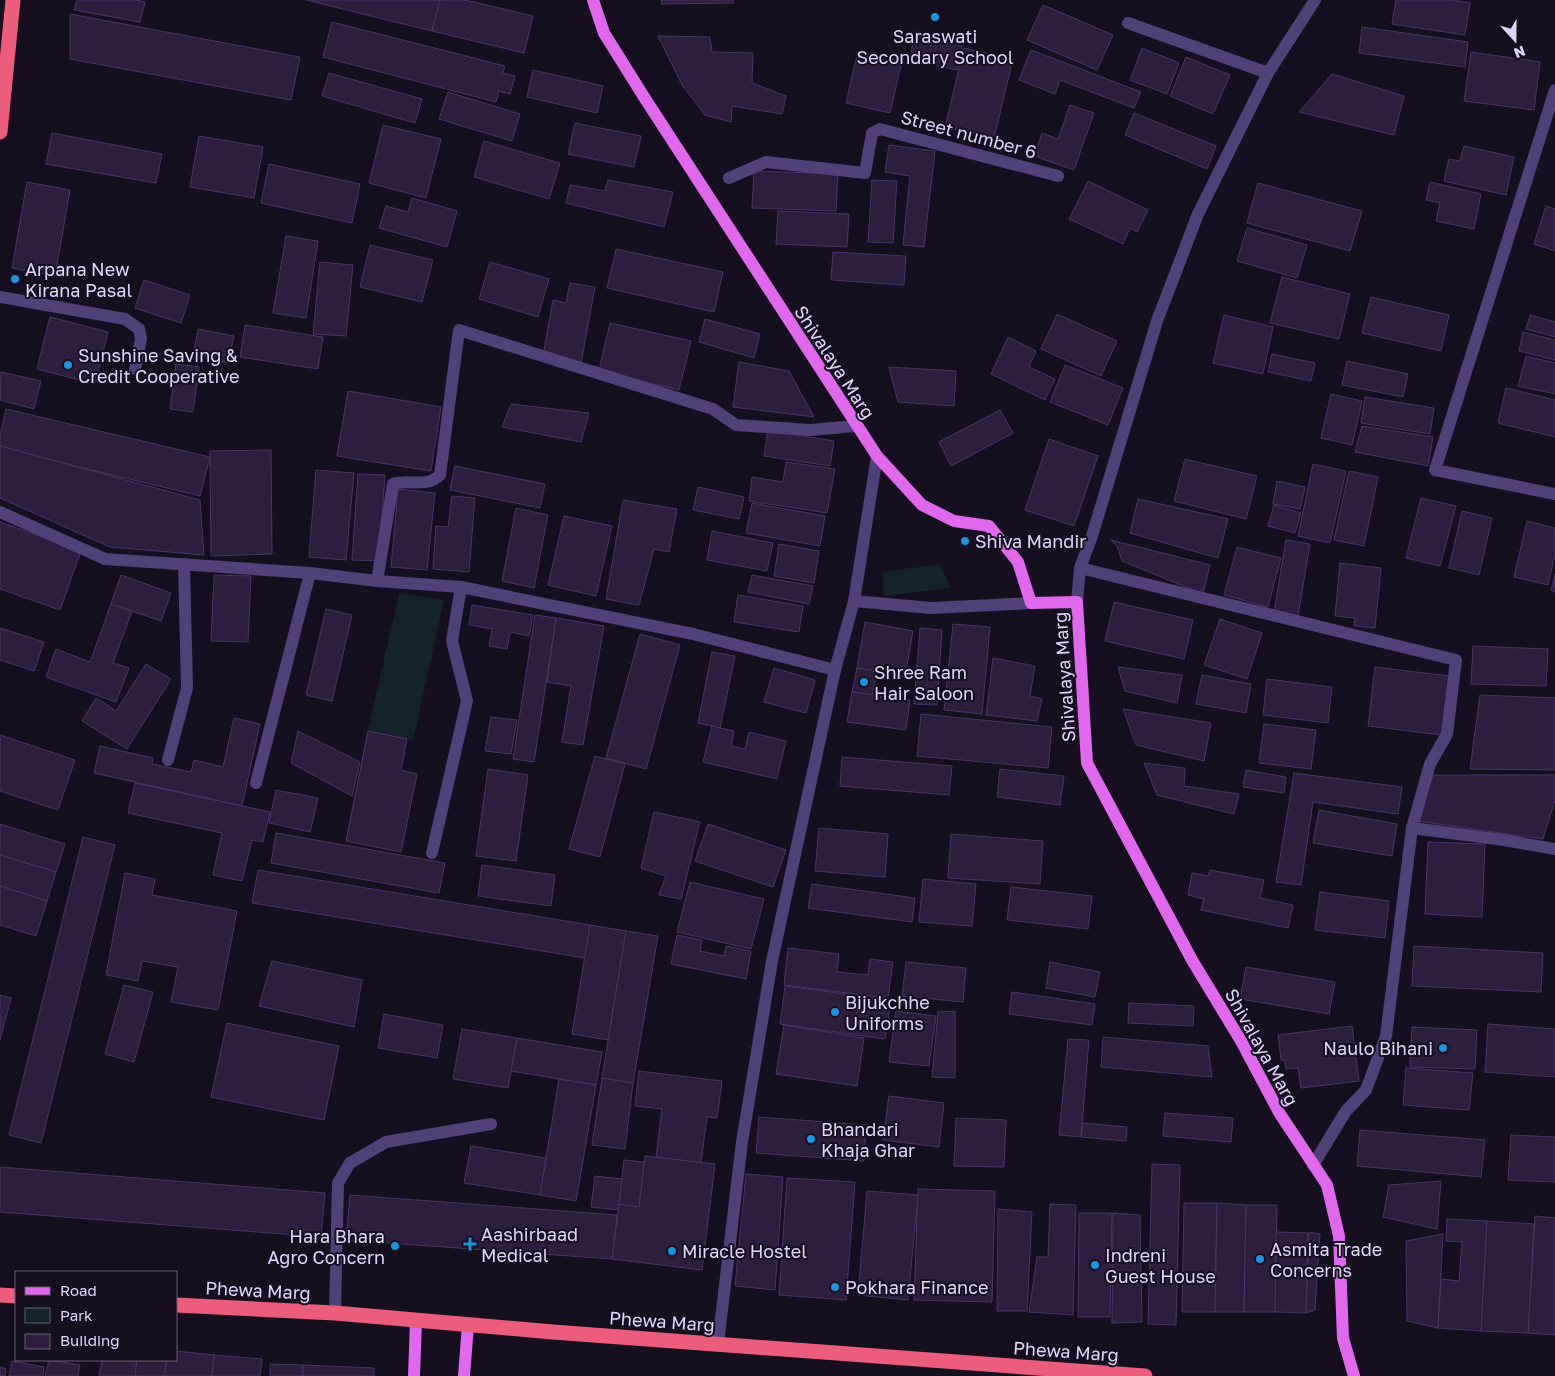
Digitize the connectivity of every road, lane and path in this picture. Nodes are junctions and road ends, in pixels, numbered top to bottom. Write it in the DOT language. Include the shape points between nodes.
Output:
graph roads {
  1 [pos="13,0"];
  2 [pos="592,0"];
  3 [pos="1316,0"];
  4 [pos="1128,23"];
  5 [pos="1268,73"];
  6 [pos="1555,90"];
  7 [pos="0,132"];
  8 [pos="1058,176"];
  9 [pos="729,178"];
  10 [pos="0,297"];
  11 [pos="136,369"];
  12 [pos="855,426"];
  13 [pos="877,456"];
  14 [pos="1555,494"];
  15 [pos="0,512"];
  16 [pos="184,564"];
  17 [pos="1080,568"];
  18 [pos="310,573"];
  19 [pos="378,581"];
  20 [pos="461,587"];
  21 [pos="854,601"];
  22 [pos="1077,602"];
  23 [pos="1031,603"];
  24 [pos="835,670"];
  25 [pos="168,760"];
  26 [pos="256,783"];
  27 [pos="1412,828"];
  28 [pos="1555,850"];
  29 [pos="432,853"];
  30 [pos="491,1124"];
  31 [pos="1313,1165"];
  32 [pos="0,1295"];
  33 [pos="15,1296"];
  34 [pos="178,1305"];
  35 [pos="335,1313"];
  36 [pos="416,1321"];
  37 [pos="468,1325"];
  38 [pos="718,1344"];
  39 [pos="414,1376"];
  40 [pos="464,1376"];
  41 [pos="1145,1376"];
  42 [pos="1354,1376"];
  1 -- 7 [label="highway"];
  2 -- 12 [label="main road, Shivalaya Marg" via="604,33"];
  3 -- 5 [label="street"];
  4 -- 5 [label="street"];
  5 -- 17 [label="street" via="1198,214 1157,321"];
  6 -- 14 [label="street" via="1435,470"];
  8 -- 9 [label="street, Street number 6" via="880,129 872,133 865,173 766,162"];
  10 -- 11 [label="street" via="125,319 139,329 141,339"];
  12 -- 13 [label="main road, Shivalaya Marg"];
  12 -- 19 [label="street" via="811,430 736,425 714,410 459,330 440,475 429,483 402,481 393,484"];
  13 -- 21 [label="street"];
  13 -- 23 [label="main road, Shivalaya Marg" via="922,505 954,521 989,526 1018,562"];
  15 -- 16 [label="street" via="105,559"];
  16 -- 18 [label="street"];
  16 -- 25 [label="street" via="187,688"];
  17 -- 22 [label="street"];
  17 -- 27 [label="street" via="1456,660 1447,734 1430,764"];
  18 -- 19 [label="street"];
  18 -- 26 [label="street"];
  19 -- 20 [label="street"];
  20 -- 24 [label="street" via="693,634"];
  20 -- 29 [label="street" via="452,641 467,701"];
  21 -- 23 [label="street" via="931,608"];
  21 -- 24 [label="street"];
  22 -- 23 [label="main road, Shivalaya Marg"];
  22 -- 31 [label="main road, Shivalaya Marg" via="1087,763 1192,960"];
  24 -- 38 [label="street" via="772,960 742,1142"];
  27 -- 28 [label="street"];
  27 -- 31 [label="street" via="1386,1036 1366,1090 1346,1110"];
  30 -- 35 [label="street" via="386,1142 350,1163 338,1182"];
  31 -- 42 [label="main road, Shivalaya Marg" via="1327,1185 1338,1236 1344,1338"];
  32 -- 33 [label="highway"];
  34 -- 35 [label="highway, Phewa Marg"];
  35 -- 36 [label="highway, Phewa Marg"];
  36 -- 37 [label="highway, Phewa Marg"];
  36 -- 39 [label="main road"];
  37 -- 38 [label="highway, Phewa Marg"];
  37 -- 40 [label="main road"];
  38 -- 41 [label="highway, Phewa Marg"];
}
